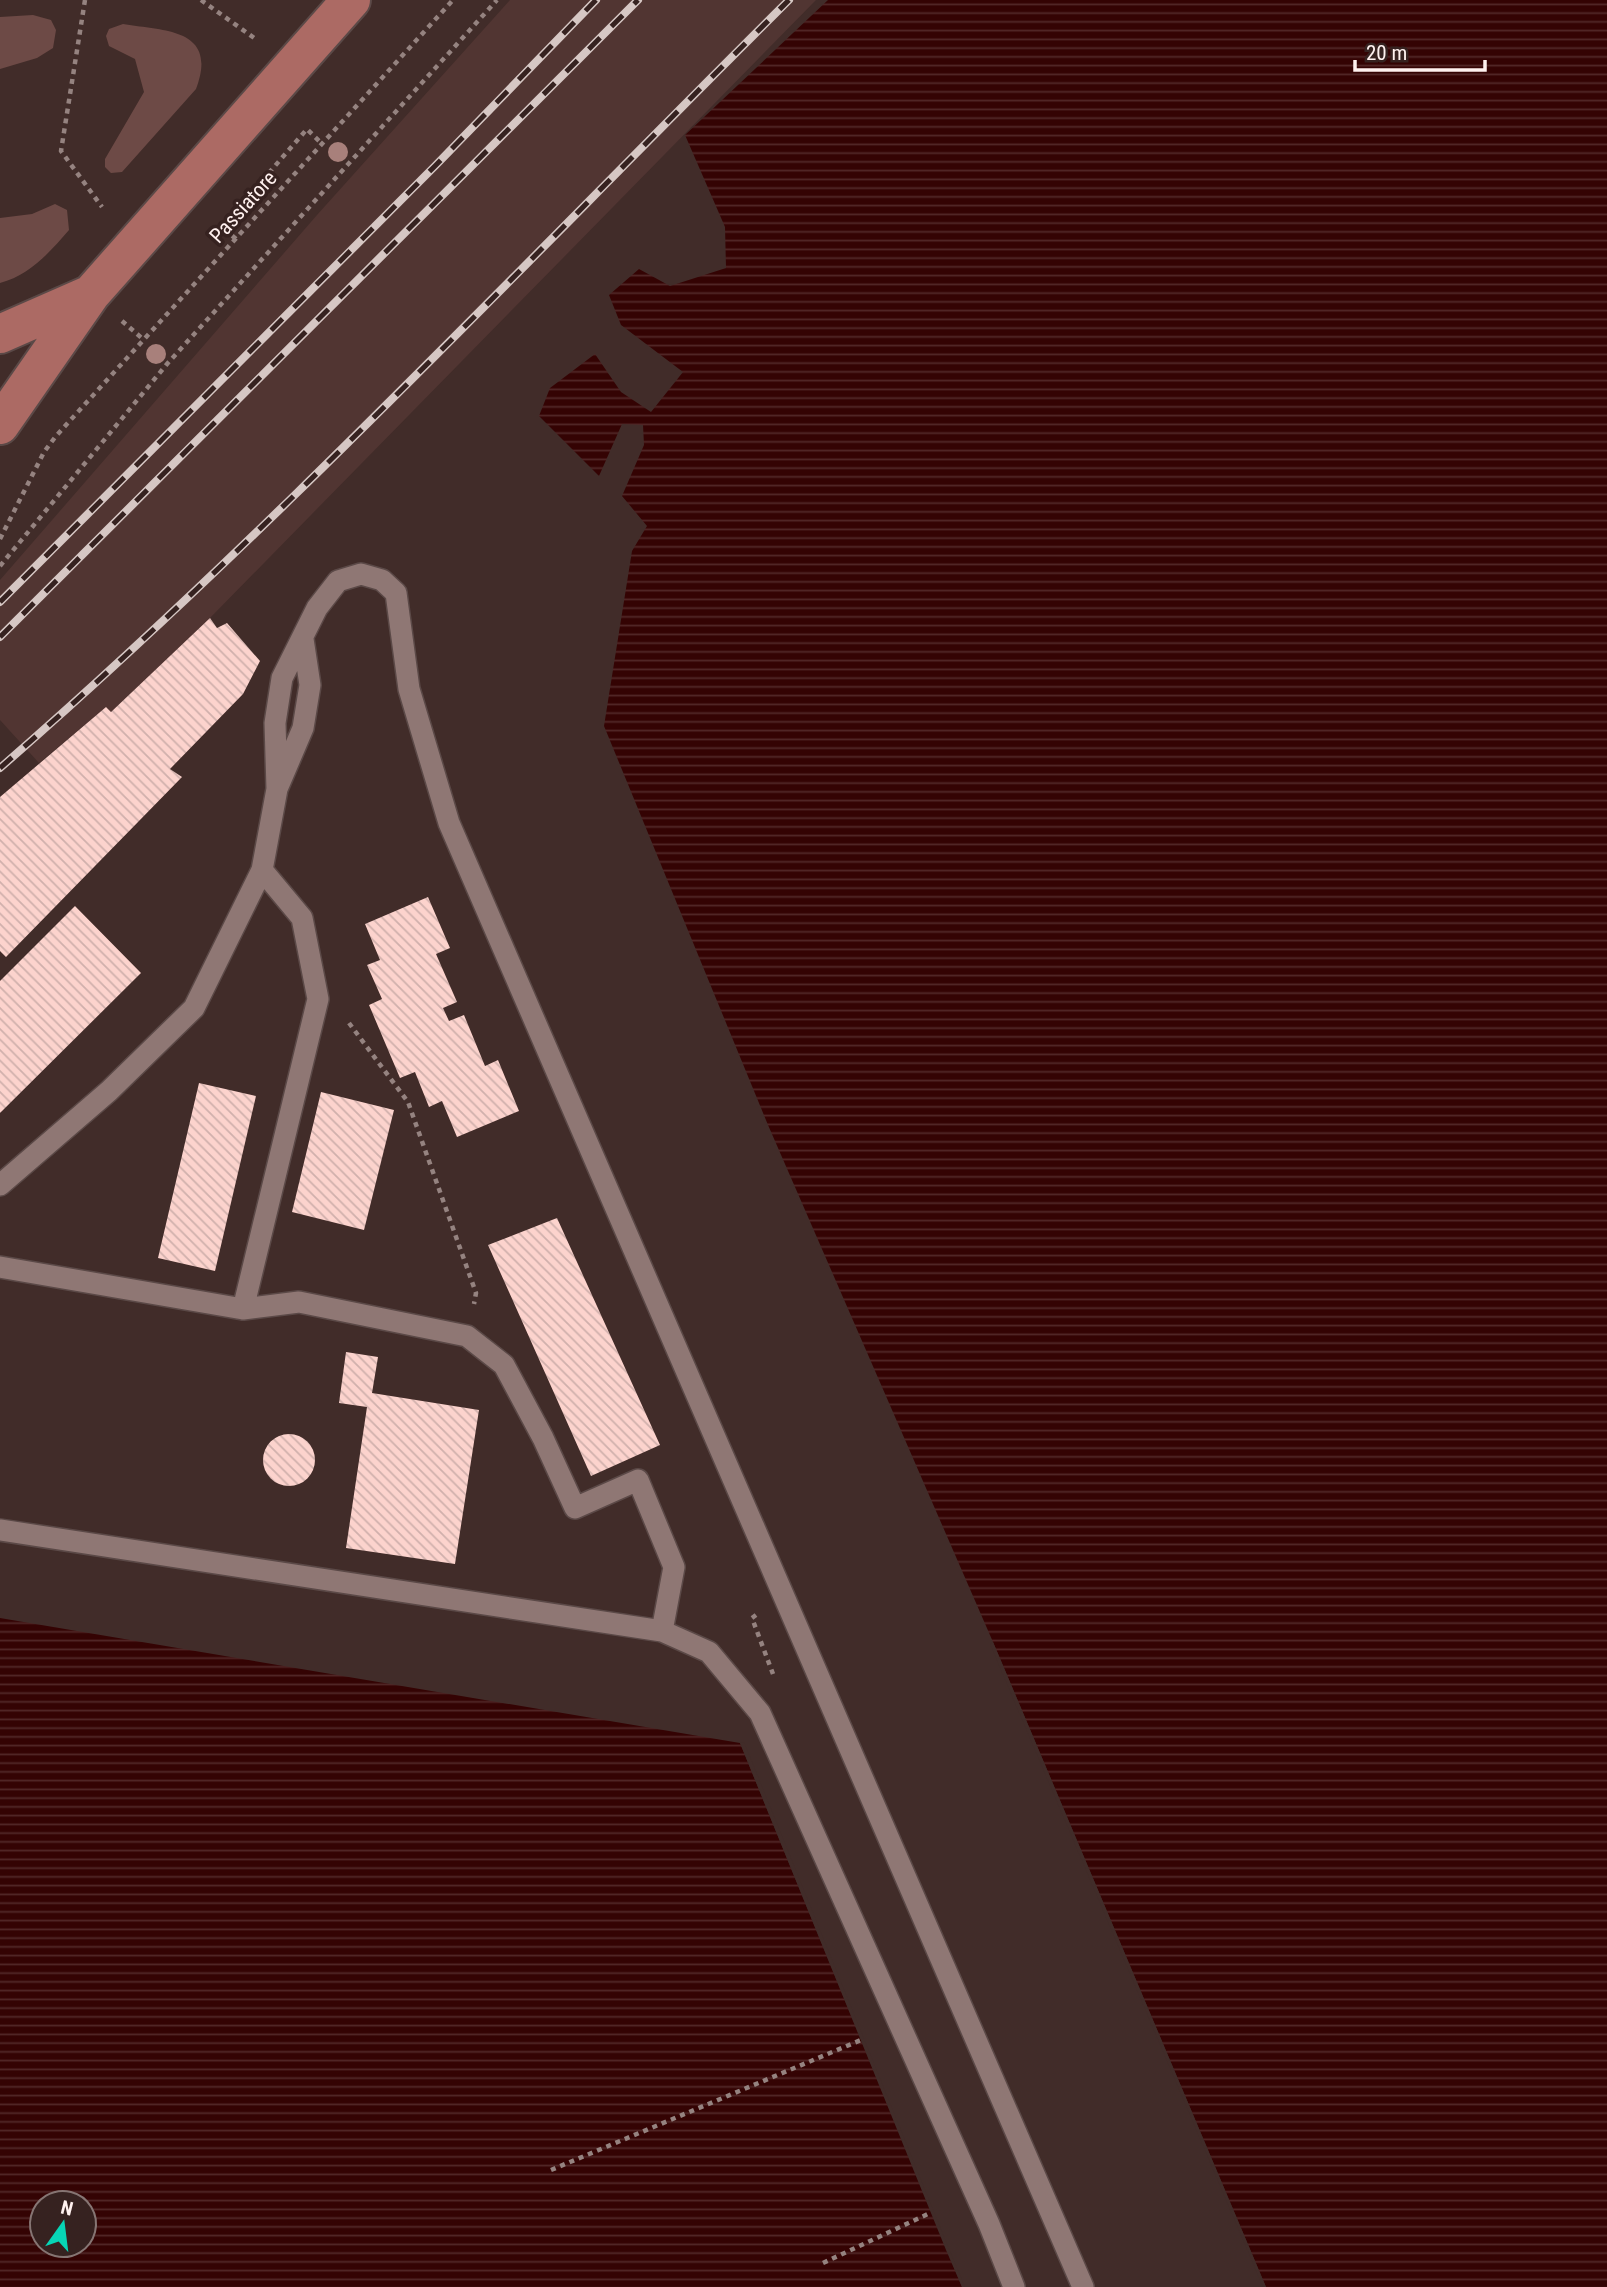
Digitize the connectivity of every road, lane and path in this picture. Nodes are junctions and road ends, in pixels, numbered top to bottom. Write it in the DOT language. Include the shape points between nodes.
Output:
graph roads {
  1 [pos="85,0"];
  2 [pos="204,0"];
  3 [pos="352,0"];
  4 [pos="453,0"];
  5 [pos="497,0"];
  6 [pos="257,40"];
  7 [pos="322,144"];
  8 [pos="102,207"];
  9 [pos="236,239"];
  10 [pos="91,294"];
  11 [pos="122,321"];
  12 [pos="0,334"];
  13 [pos="144,340"];
  14 [pos="0,425"];
  15 [pos="0,539"];
  16 [pos="0,566"];
  17 [pos="303,639"];
  18 [pos="277,789"];
  19 [pos="262,870"];
  20 [pos="349,1023"];
  21 [pos="0,1185"];
  22 [pos="0,1267"];
  23 [pos="243,1309"];
  24 [pos="467,1336"];
  25 [pos="0,1530"];
  26 [pos="783,1599"];
  27 [pos="662,1631"];
  28 [pos="760,1713"];
  29 [pos="861,2040"];
  30 [pos="551,2170"];
  31 [pos="930,2213"];
  32 [pos="823,2263"];
  33 [pos="1014,2287"];
  34 [pos="1083,2287"];
  1 -- 8 [label="path" via="61,151"];
  2 -- 6 [label="path"];
  3 -- 10 [label="main road"];
  4 -- 7 [label="path, Passiatore"];
  5 -- 16 [label="path" via="167,364"];
  7 -- 9 [label="path, Passiatore"];
  7 -- 9 [label="path" via="307,130 222,227"];
  9 -- 13 [label="path, Passiatore"];
  10 -- 12 [label="main road"];
  10 -- 14 [label="main road"];
  11 -- 13 [label="path"];
  13 -- 15 [label="path, Passiatore" via="44,452"];
  17 -- 18 [label="lane" via="282,678 275,723"];
  17 -- 18 [label="lane" via="310,685 303,728"];
  17 -- 26 [label="lane" via="317,608 338,581 361,574 382,580 396,593 409,690 449,823"];
  18 -- 19 [label="lane"];
  19 -- 21 [label="lane" via="194,1008 109,1091"];
  19 -- 23 [label="lane" via="302,918 318,999"];
  20 -- 24 [label="path" via="408,1102 476,1293"];
  22 -- 23 [label="lane"];
  23 -- 24 [label="lane" via="299,1302"];
  24 -- 27 [label="lane" via="504,1365 575,1508 638,1480 674,1567"];
  25 -- 27 [label="lane"];
  26 -- 28 [label="path" via="751,1618 775,1680"];
  26 -- 34 [label="lane"];
  27 -- 28 [label="lane" via="709,1652"];
  28 -- 33 [label="lane"];
  29 -- 30 [label="path"];
  31 -- 32 [label="path"];
}
